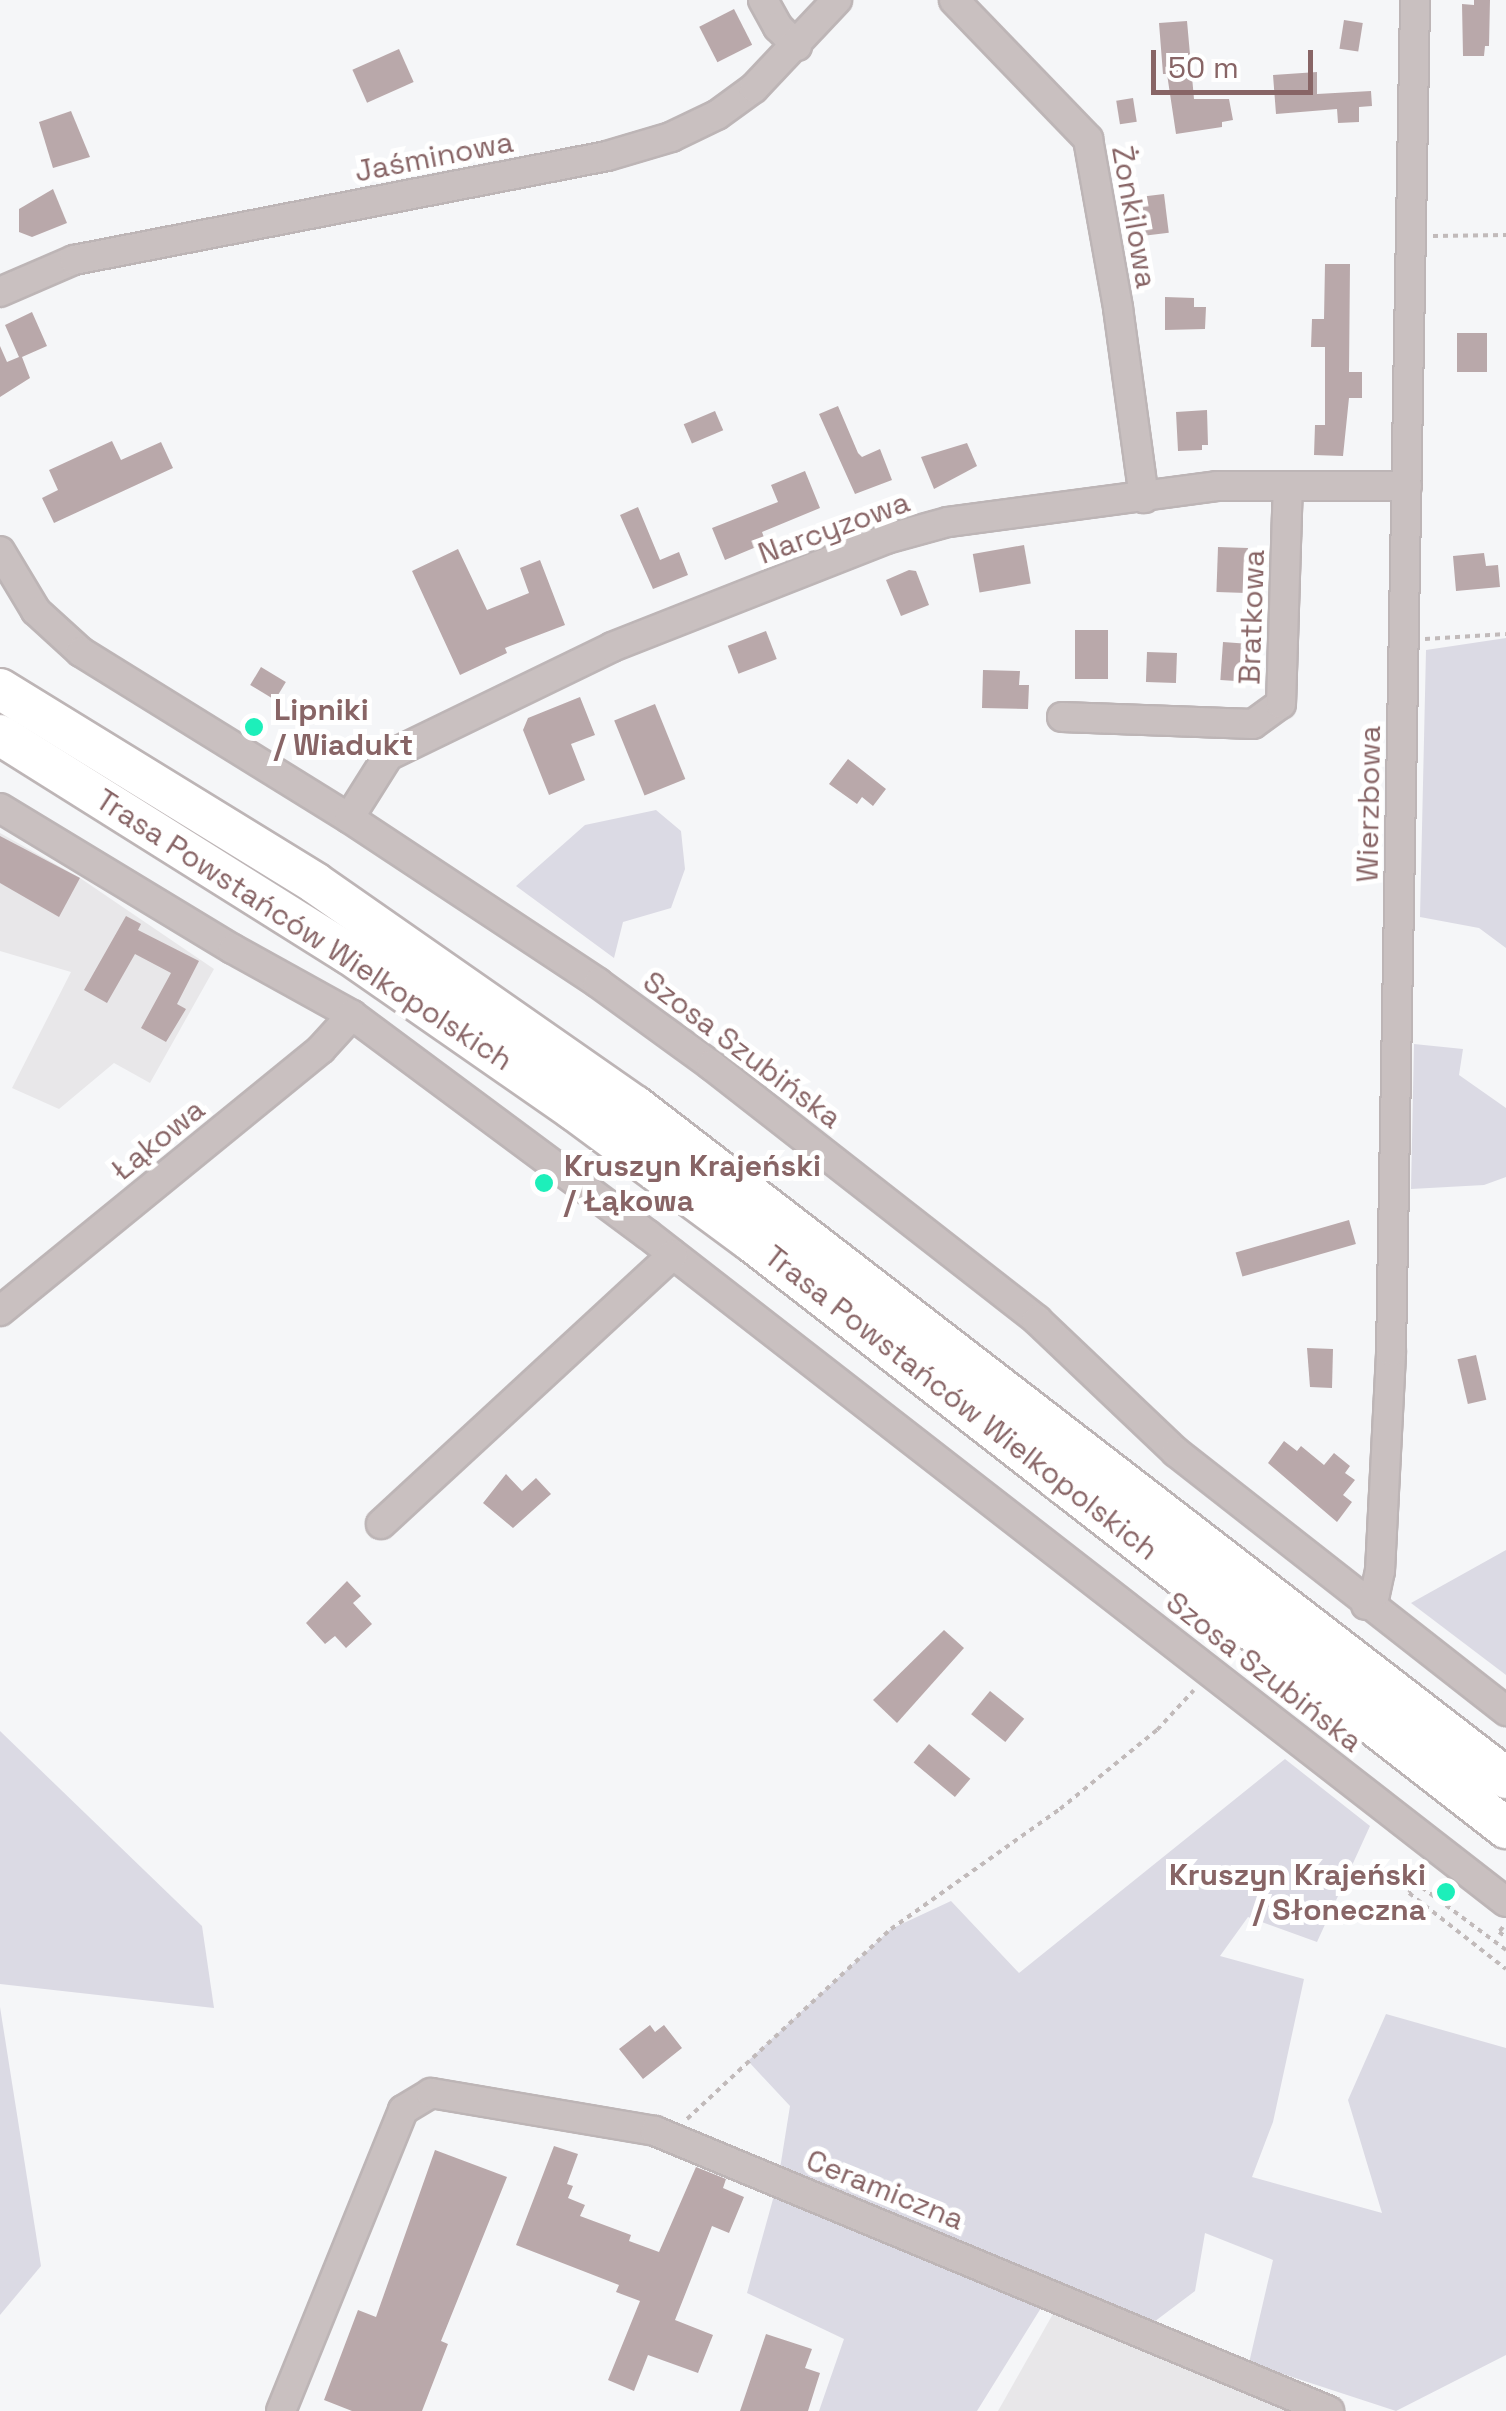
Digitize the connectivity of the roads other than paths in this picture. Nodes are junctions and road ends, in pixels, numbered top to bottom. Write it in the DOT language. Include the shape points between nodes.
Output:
graph roads {
  1 [pos="763,0"];
  2 [pos="836,0"];
  3 [pos="954,0"];
  4 [pos="1415,0"];
  5 [pos="797,46"];
  6 [pos="0,292"];
  7 [pos="1288,486"];
  8 [pos="1407,486"];
  9 [pos="1144,498"];
  10 [pos="0,551"];
  11 [pos="0,689"];
  12 [pos="1062,718"];
  13 [pos="0,735"];
  14 [pos="0,808"];
  15 [pos="349,818"];
  16 [pos="352,1015"];
  17 [pos="674,1254"];
  18 [pos="0,1311"];
  19 [pos="381,1524"];
  20 [pos="1366,1605"];
  21 [pos="1506,1712"];
  22 [pos="1506,1778"];
  23 [pos="1506,1828"];
  24 [pos="1506,1902"];
  25 [pos="281,2411"];
  26 [pos="1329,2411"];
  1 -- 5 [label="street"];
  2 -- 5 [label="street, Jaśminowa"];
  3 -- 9 [label="street, Żonkilowa" via="1088,139"];
  4 -- 8 [label="street, Wierzbowa"];
  5 -- 6 [label="street, Jaśminowa" via="754,88 671,137 607,156 74,260"];
  7 -- 8 [label="street, Narcyzowa"];
  7 -- 9 [label="street, Narcyzowa" via="1217,486"];
  7 -- 12 [label="street, Bratkowa" via="1281,704 1253,724"];
  8 -- 20 [label="street, Wierzbowa" via="1391,1352 1380,1571"];
  9 -- 15 [label="street, Narcyzowa" via="932,526 612,647 388,756"];
  10 -- 15 [label="street, Szosa Szubińska" via="36,611 98,665"];
  11 -- 22 [label="highway, Trasa Powstańców Wielkopolskich" via="314,883 635,1106"];
  13 -- 23 [label="highway, Trasa Powstańców Wielkopolskich" via="348,953 590,1122"];
  14 -- 16 [label="street, Szosa Szubińska"];
  15 -- 20 [label="street, Szosa Szubińska" via="727,1077 1038,1320 1176,1452"];
  16 -- 17 [label="street, Szosa Szubińska"];
  16 -- 18 [label="street, Łąkowa" via="322,1049"];
  17 -- 19 [label="street"];
  17 -- 24 [label="street, Szosa Szubińska"];
  20 -- 21 [label="street, Szosa Szubińska"];
  25 -- 26 [label="street, Ceramiczna" via="403,2110 431,2093 668,2136"];
}
